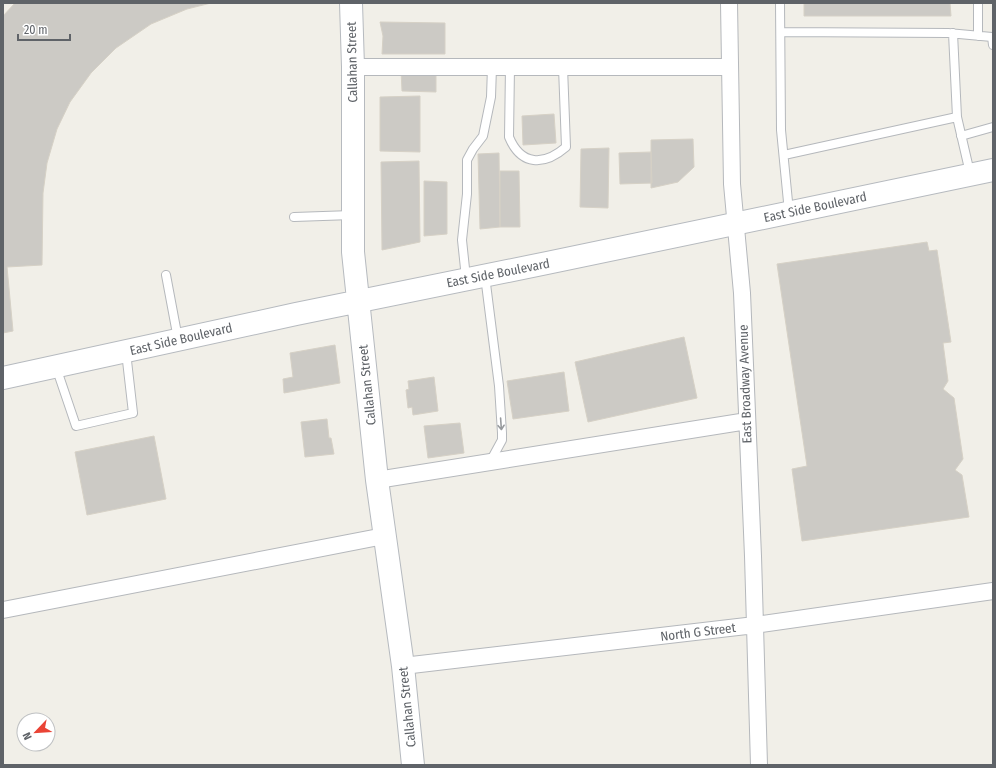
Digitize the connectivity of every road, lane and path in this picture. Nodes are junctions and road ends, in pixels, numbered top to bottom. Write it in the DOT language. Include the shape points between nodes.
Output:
graph roads {
  1 [pos="351,3"];
  2 [pos="729,3"];
  3 [pos="780,3"];
  4 [pos="978,3"];
  5 [pos="781,32"];
  6 [pos="953,33"];
  7 [pos="978,36"];
  8 [pos="993,45"];
  9 [pos="353,67"];
  10 [pos="492,67"];
  11 [pos="510,67"];
  12 [pos="730,67"];
  13 [pos="563,68"];
  14 [pos="956,116"];
  15 [pos="993,127"];
  16 [pos="961,136"];
  17 [pos="784,155"];
  18 [pos="993,170"];
  19 [pos="970,174"];
  20 [pos="789,212"];
  21 [pos="353,215"];
  22 [pos="294,217"];
  23 [pos="735,224"];
  24 [pos="166,275"];
  25 [pos="476,277"];
  26 [pos="358,302"];
  27 [pos="178,340"];
  28 [pos="126,352"];
  29 [pos="56,367"];
  30 [pos="3,378"];
  31 [pos="747,421"];
  32 [pos="490,462"];
  33 [pos="376,480"];
  34 [pos="384,536"];
  35 [pos="993,591"];
  36 [pos="3,610"];
  37 [pos="755,625"];
  38 [pos="402,666"];
  39 [pos="408,764"];
  40 [pos="759,765"];
  1 -- 9 [label="main road, Callahan Street"];
  2 -- 12 [label="street, East Broadway Avenue"];
  3 -- 5 [label="lane"];
  4 -- 7 [label="lane"];
  5 -- 6 [label="lane"];
  5 -- 17 [label="lane" via="781,130"];
  6 -- 7 [label="lane"];
  6 -- 14 [label="lane"];
  7 -- 8 [label="lane" via="992,37"];
  9 -- 10 [label="street"];
  9 -- 21 [label="main road, Callahan Street"];
  10 -- 11 [label="street"];
  10 -- 25 [label="lane" via="491,97 483,136 467,160 467,194 462,240"];
  11 -- 13 [label="street"];
  11 -- 13 [label="lane" via="509,137 513,147 522,157 539,161 556,156 566,147"];
  12 -- 13 [label="street"];
  12 -- 23 [label="street, East Broadway Avenue"];
  14 -- 16 [label="lane"];
  14 -- 17 [label="lane"];
  15 -- 16 [label="lane"];
  16 -- 19 [label="lane"];
  17 -- 20 [label="lane"];
  18 -- 19 [label="main road, East Side Boulevard"];
  19 -- 20 [label="main road, East Side Boulevard"];
  20 -- 23 [label="main road, East Side Boulevard"];
  21 -- 22 [label="lane"];
  21 -- 26 [label="main road, Callahan Street" via="353,252"];
  23 -- 25 [label="main road, East Side Boulevard"];
  23 -- 31 [label="street, East Broadway Avenue" via="742,293"];
  24 -- 27 [label="lane"];
  25 -- 26 [label="main road, East Side Boulevard"];
  25 -- 32 [label="lane, one-way" via="499,386 502,440"];
  26 -- 27 [label="main road, East Side Boulevard"];
  26 -- 33 [label="main road, Callahan Street"];
  27 -- 28 [label="main road, East Side Boulevard"];
  28 -- 29 [label="main road, East Side Boulevard"];
  28 -- 29 [label="lane" via="133,413 76,426"];
  29 -- 30 [label="main road, East Side Boulevard"];
  31 -- 32 [label="street"];
  31 -- 37 [label="street, East Broadway Avenue"];
  32 -- 33 [label="street"];
  33 -- 34 [label="main road, Callahan Street"];
  34 -- 36 [label="street"];
  34 -- 38 [label="main road, Callahan Street"];
  35 -- 37 [label="street, North G Street"];
  37 -- 38 [label="street, North G Street"];
  37 -- 40 [label="street, East Broadway Avenue"];
  38 -- 39 [label="main road, Callahan Street"];
}
